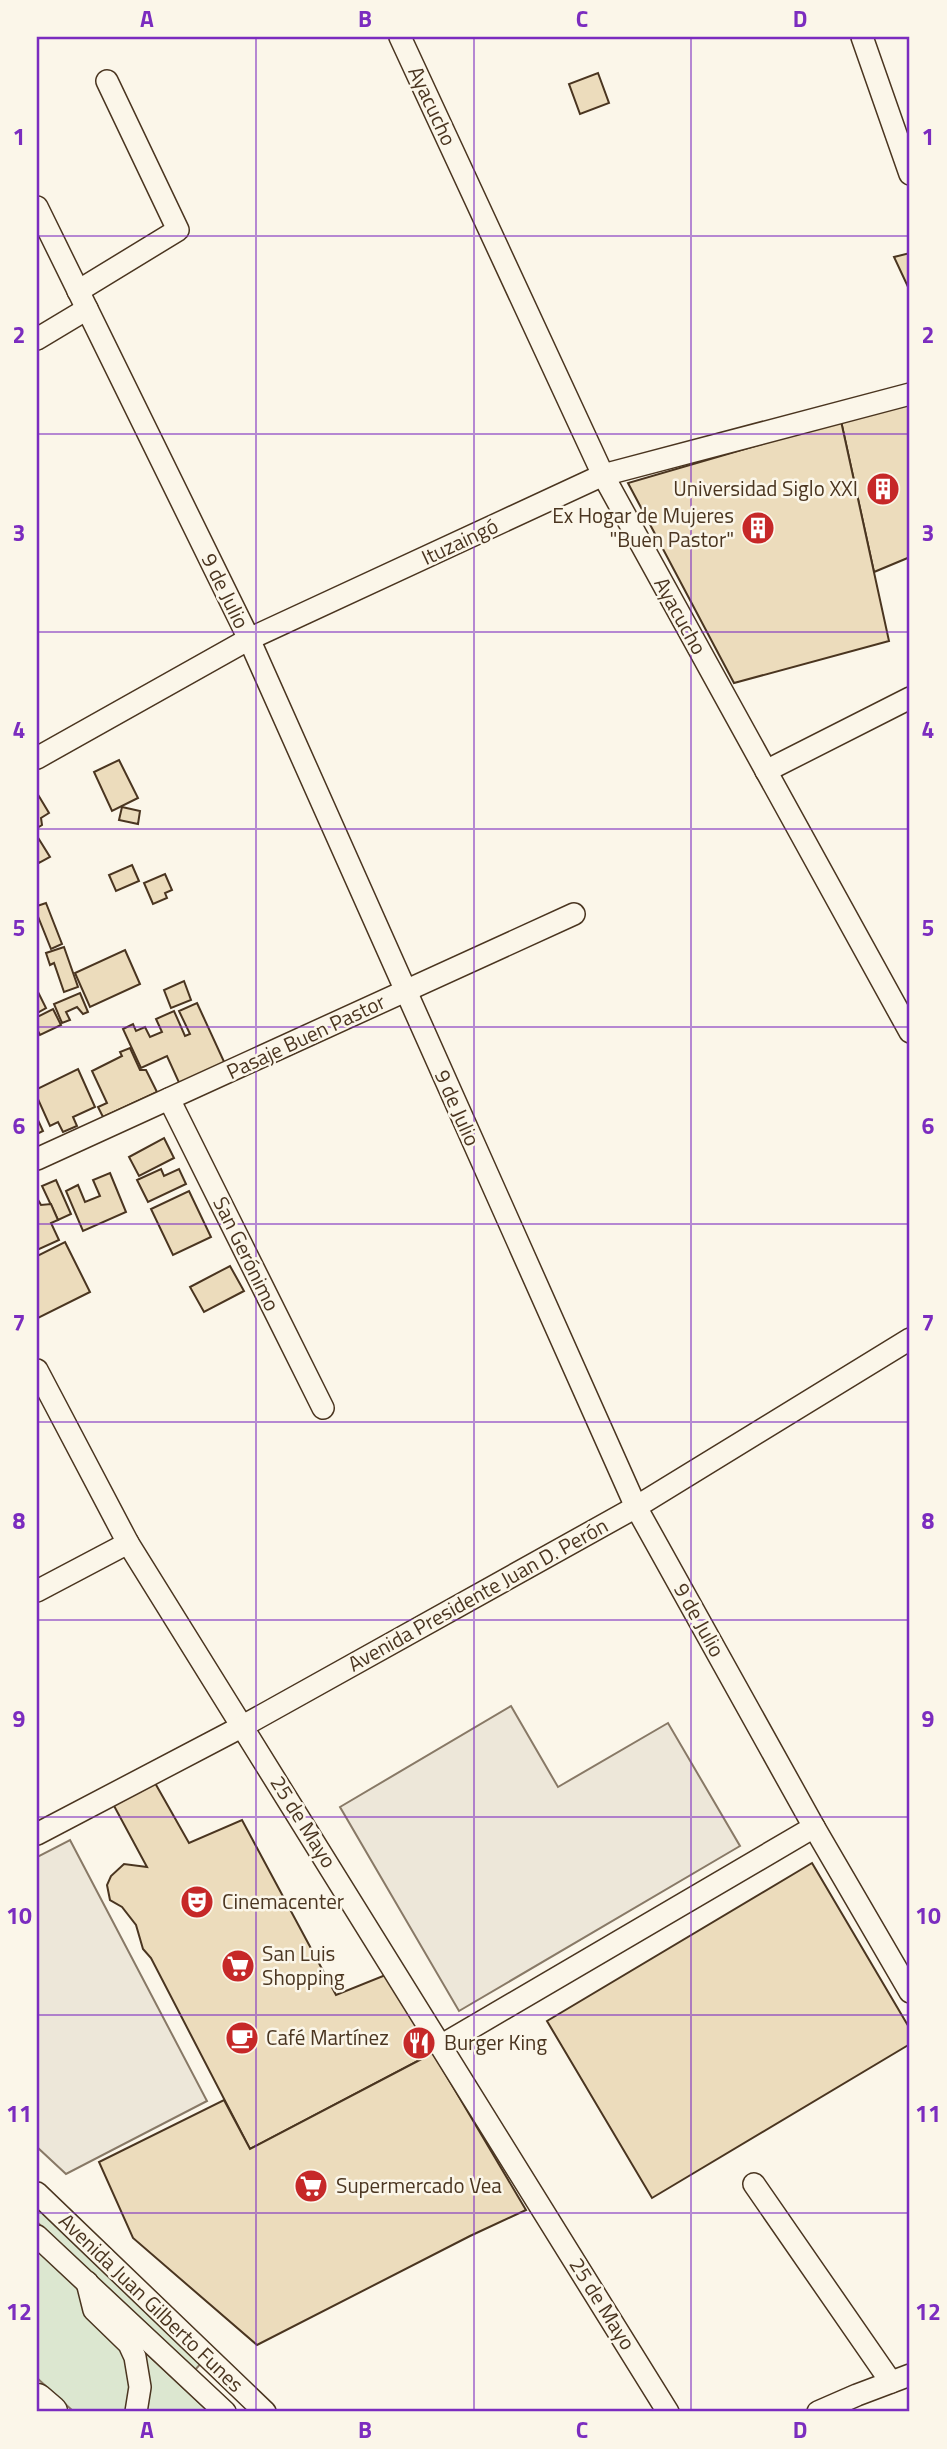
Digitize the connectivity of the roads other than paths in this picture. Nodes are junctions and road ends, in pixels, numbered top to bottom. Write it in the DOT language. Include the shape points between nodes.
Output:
graph roads {
  1 [pos="400,37"];
  2 [pos="862,37"];
  3 [pos="107,81"];
  4 [pos="904,139"];
  5 [pos="910,174"];
  6 [pos="37,206"];
  7 [pos="82,300"];
  8 [pos="37,339"];
  9 [pos="910,394"];
  10 [pos="603,475"];
  11 [pos="249,639"];
  12 [pos="910,698"];
  13 [pos="37,758"];
  14 [pos="766,771"];
  15 [pos="574,914"];
  16 [pos="404,992"];
  17 [pos="910,1032"];
  18 [pos="169,1100"];
  19 [pos="37,1159"];
  20 [pos="910,1339"];
  21 [pos="37,1370"];
  22 [pos="323,1408"];
  23 [pos="636,1507"];
  24 [pos="128,1543"];
  25 [pos="37,1591"];
  26 [pos="243,1726"];
  27 [pos="814,1827"];
  28 [pos="37,1834"];
  29 [pos="908,1984"];
  30 [pos="442,2045"];
  31 [pos="754,2184"];
  32 [pos="37,2193"];
  33 [pos="37,2236"];
  34 [pos="87,2282"];
  35 [pos="901,2379"];
  36 [pos="37,2400"];
  37 [pos="863,2403"];
  38 [pos="51,2412"];
  39 [pos="136,2412"];
  40 [pos="225,2412"];
  41 [pos="265,2412"];
  42 [pos="668,2412"];
  43 [pos="818,2412"];
  1 -- 10 [label="street, Ayacucho"];
  2 -- 4 [label="street"];
  3 -- 7 [label="street" via="178,230"];
  4 -- 5 [label="street"];
  6 -- 7 [label="street, 9 de Julio"];
  7 -- 8 [label="street"];
  7 -- 11 [label="street, 9 de Julio"];
  9 -- 10 [label="street, Ituzaingó"];
  10 -- 11 [label="street, Ituzaingó"];
  10 -- 14 [label="street, Ayacucho"];
  11 -- 13 [label="street, Ituzaingó"];
  11 -- 16 [label="street, 9 de Julio"];
  12 -- 14 [label="street"];
  14 -- 17 [label="street, Ayacucho"];
  15 -- 16 [label="street, Pasaje Buen Pastor"];
  16 -- 18 [label="street, Pasaje Buen Pastor"];
  16 -- 23 [label="street, 9 de Julio"];
  18 -- 19 [label="street, Pasaje Buen Pastor"];
  18 -- 22 [label="street, San Gerónimo"];
  20 -- 23 [label="street, Avenida Presidente Juan D. Perón"];
  21 -- 24 [label="street, 25 de Mayo"];
  23 -- 26 [label="street, Avenida Presidente Juan D. Perón"];
  23 -- 27 [label="street, 9 de Julio"];
  24 -- 25 [label="street"];
  24 -- 26 [label="street, 25 de Mayo"];
  26 -- 28 [label="street, Avenida Presidente Juan D. Perón"];
  26 -- 30 [label="street, 25 de Mayo"];
  27 -- 29 [label="street, 9 de Julio"];
  27 -- 30 [label="street"];
  30 -- 42 [label="street, 25 de Mayo"];
  31 -- 35 [label="street"];
  32 -- 41 [label="street, Avenida Juan Gilberto Funes"];
  33 -- 34 [label="street, Avenida Juan Gilberto Funes"];
  34 -- 39 [label="street" via="94,2310 129,2344 135,2357 140,2387"];
  34 -- 40 [label="street, Avenida Juan Gilberto Funes"];
  35 -- 37 [label="street"];
  36 -- 38 [label="highway"];
  37 -- 43 [label="street"];
}
